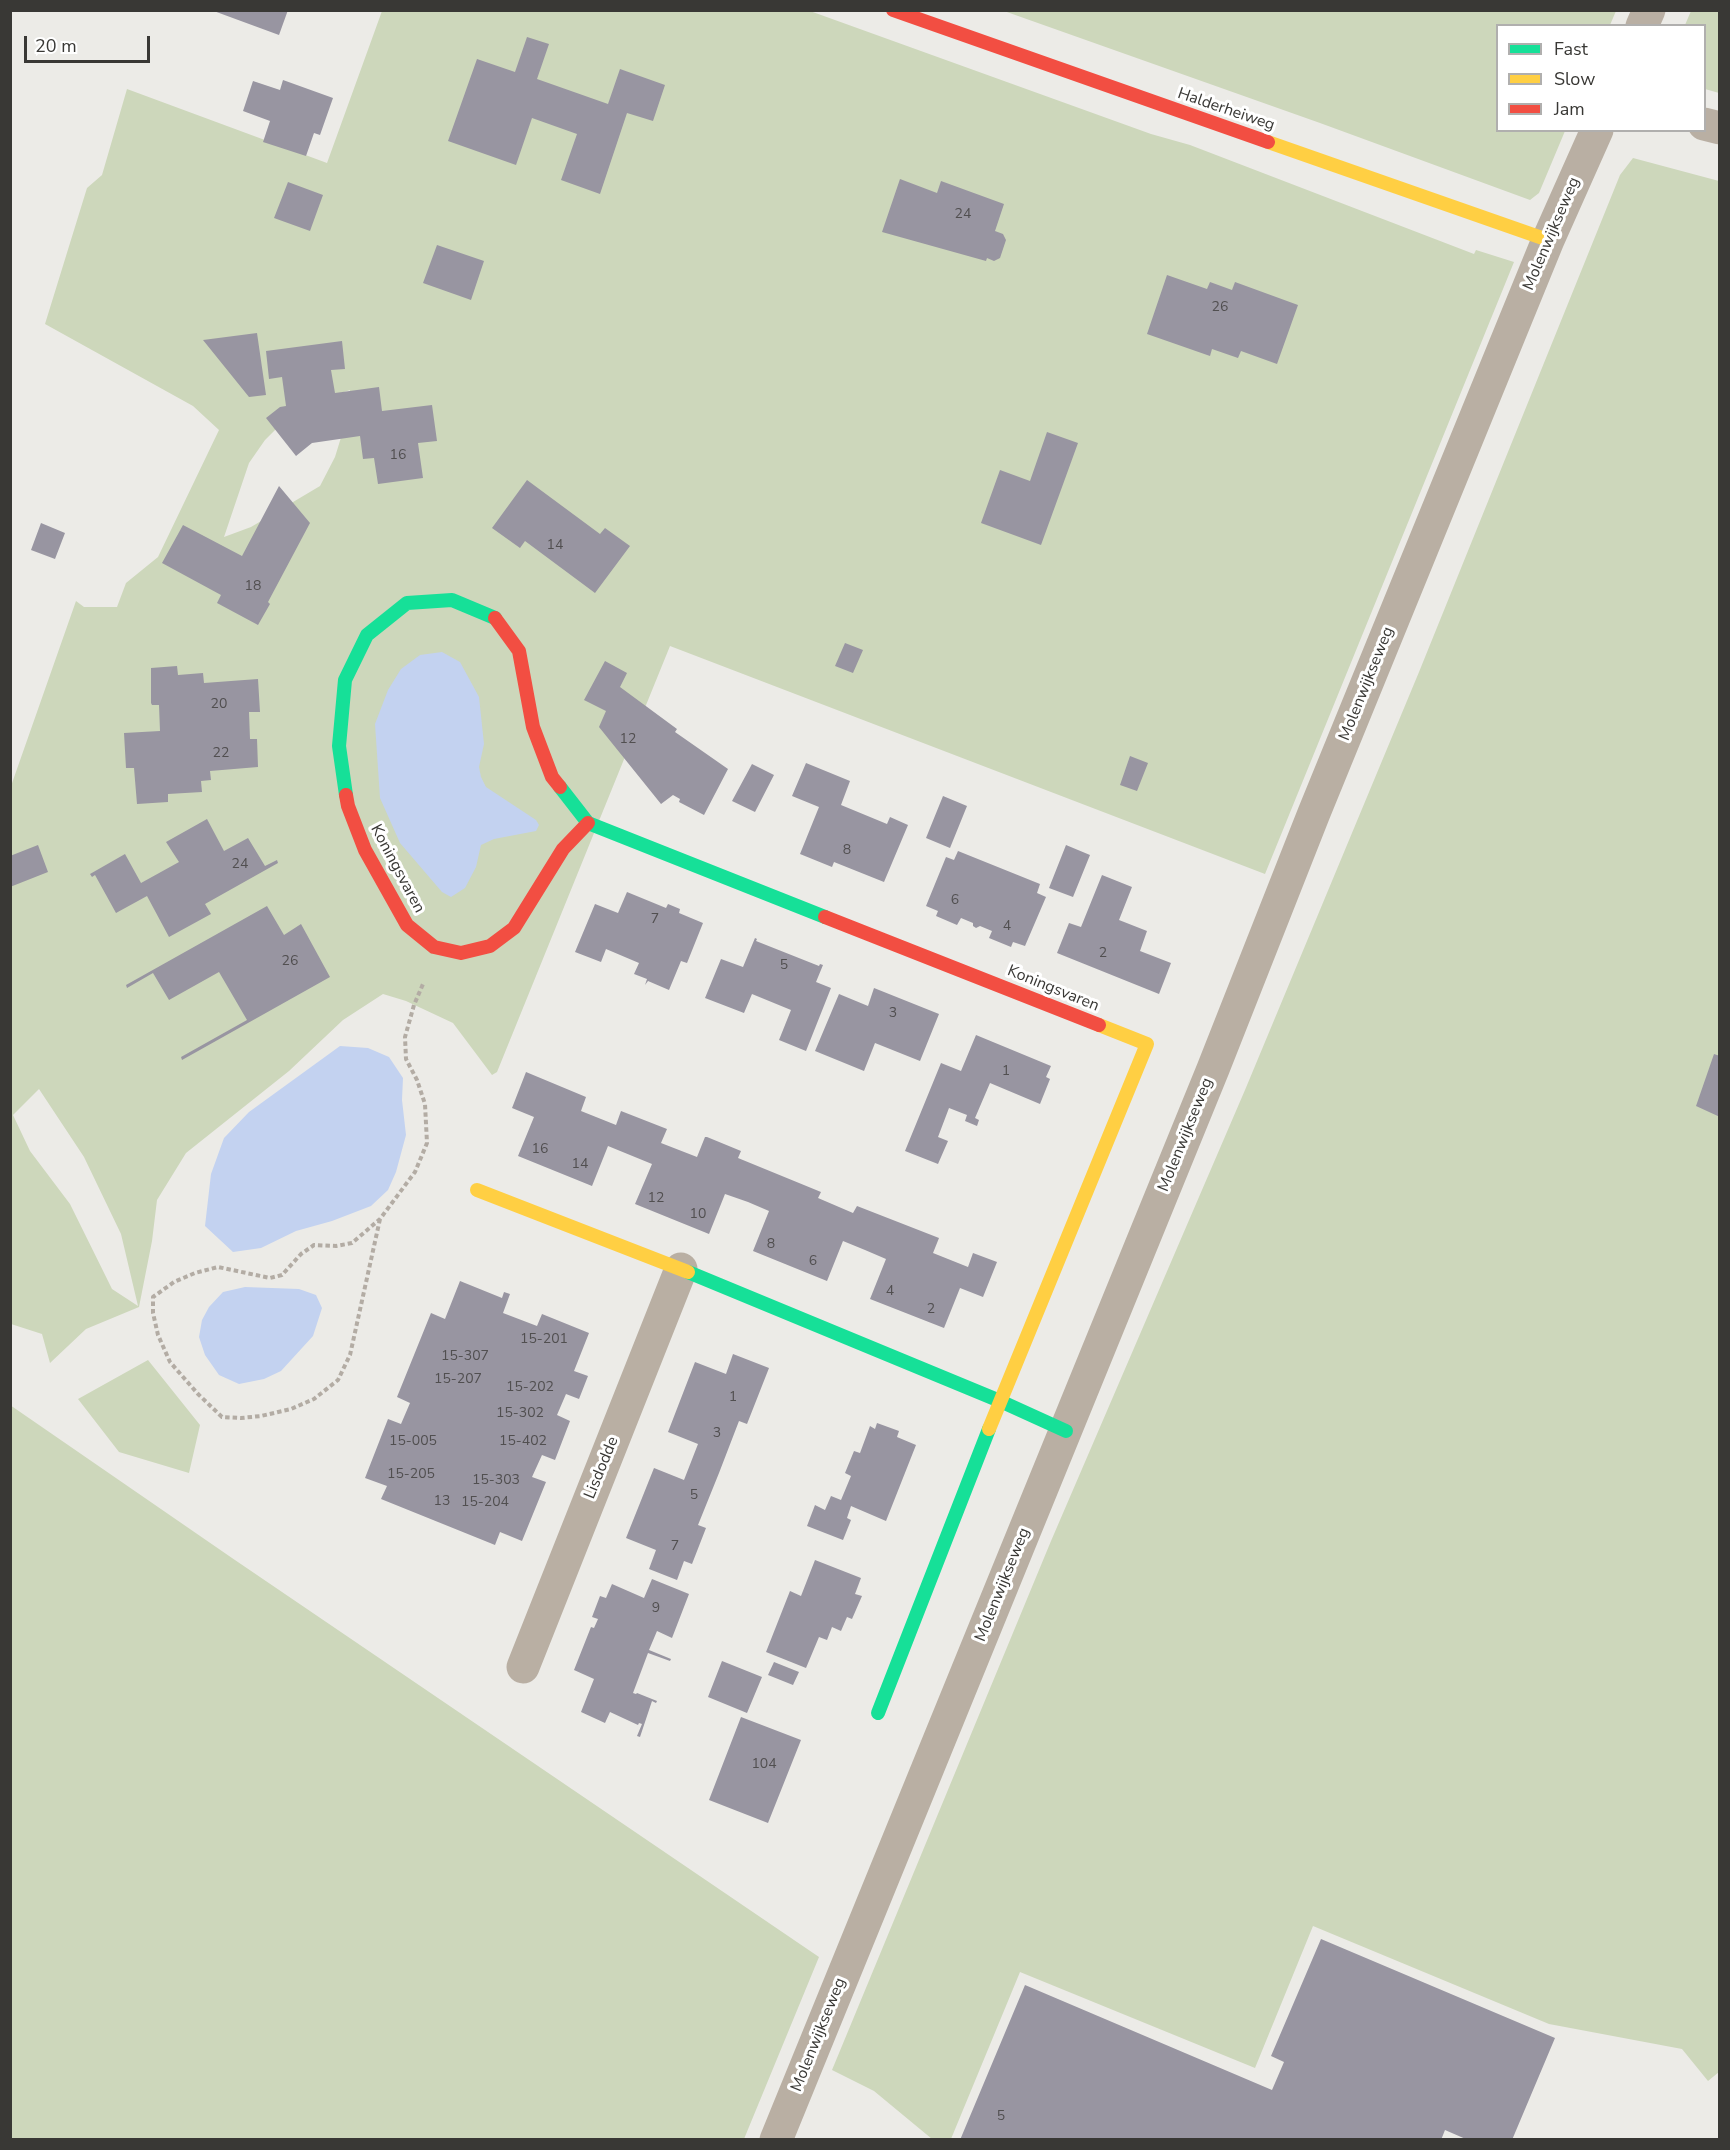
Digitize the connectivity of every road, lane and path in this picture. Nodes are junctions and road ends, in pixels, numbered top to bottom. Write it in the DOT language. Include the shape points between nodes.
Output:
graph roads {
  1 [pos="892,10"];
  2 [pos="1596,132"];
  3 [pos="1548,240"];
  4 [pos="588,823"];
  5 [pos="441,948"];
  6 [pos="477,1190"];
  7 [pos="380,1219"];
  8 [pos="681,1269"];
  9 [pos="1000,1401"];
  10 [pos="1066,1431"];
  11 [pos="523,1666"];
  12 [pos="878,1713"];
  13 [pos="776,2139"];
  1 -- 3 [label="street, Halderheiweg"];
  2 -- 3 [label="street, Molenwijkseweg"];
  3 -- 10 [label="street, Molenwijkseweg"];
  4 -- 5 [label="street, Koningsvaren" via="563,849 514,928 490,946 461,953"];
  4 -- 5 [label="street, Koningsvaren" via="552,777 533,727 519,651 496,618 452,600 407,603 367,634 345,680 339,746 348,806 365,850 407,925 434,947"];
  4 -- 9 [label="street, Koningsvaren" via="1147,1044"];
  5 -- 7 [label="path" via="414,1005 405,1037 406,1059 425,1104 427,1143 415,1172"];
  6 -- 8 [label="street"];
  7 -- 7 [label="path" via="350,1354 338,1380 314,1399 261,1416 222,1417 170,1362 158,1335 153,1297 174,1282 218,1267 270,1278 282,1275 300,1254 314,1245 352,1244"];
  8 -- 9 [label="street"];
  8 -- 11 [label="street, Lisdodde"];
  9 -- 10 [label="street"];
  9 -- 12 [label="street"];
  10 -- 13 [label="street, Molenwijkseweg"];
}
